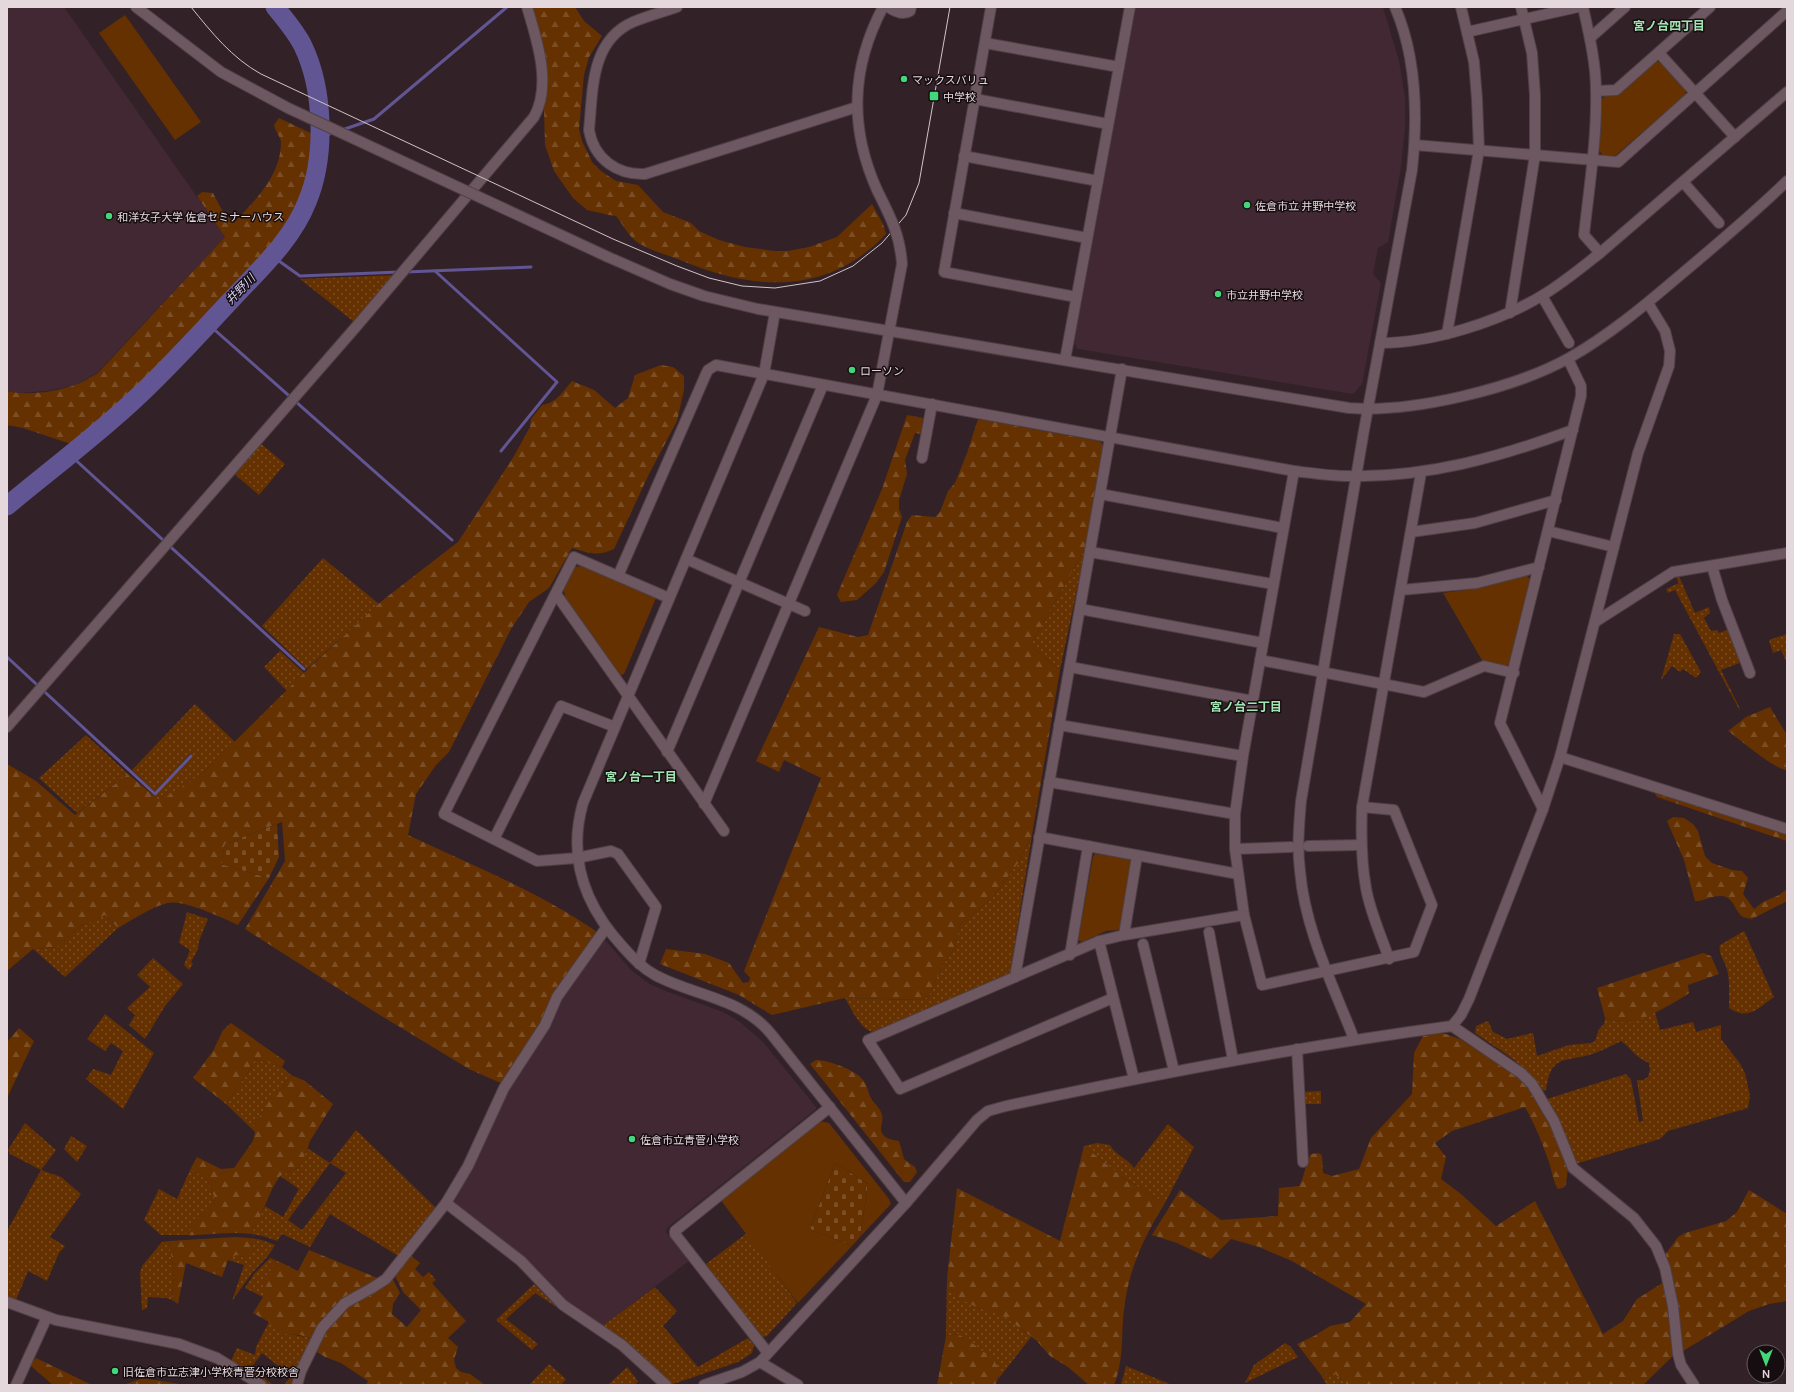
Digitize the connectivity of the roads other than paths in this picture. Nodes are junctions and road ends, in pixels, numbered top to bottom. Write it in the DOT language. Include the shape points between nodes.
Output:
graph roads {
  1 [pos="136,7"];
  2 [pos="527,7"];
  3 [pos="677,7"];
  4 [pos="883,7"];
  5 [pos="888,7"];
  6 [pos="911,7"];
  7 [pos="991,7"];
  8 [pos="1127,7"];
  9 [pos="1395,7"];
  10 [pos="1461,7"];
  11 [pos="1521,7"];
  12 [pos="1578,7"];
  13 [pos="1583,7"];
  14 [pos="1625,7"];
  15 [pos="1710,7"];
  16 [pos="1784,12"];
  17 [pos="1524,19"];
  18 [pos="1467,32"];
  19 [pos="1590,38"];
  20 [pos="985,42"];
  21 [pos="1659,53"];
  22 [pos="1119,67"];
  23 [pos="1596,91"];
  24 [pos="1695,92"];
  25 [pos="1787,92"];
  26 [pos="975,99"];
  27 [pos="857,107"];
  28 [pos="1108,124"];
  29 [pos="1735,137"];
  30 [pos="1414,145"];
  31 [pos="1479,150"];
  32 [pos="1535,155"];
  33 [pos="964,156"];
  34 [pos="1592,160"];
  35 [pos="1098,181"];
  36 [pos="1787,181"];
  37 [pos="1683,182"];
  38 [pos="954,213"];
  39 [pos="1720,223"];
  40 [pos="1087,238"];
  41 [pos="1600,253"];
  42 [pos="1542,296"];
  43 [pos="1076,297"];
  44 [pos="1648,303"];
  45 [pos="775,312"];
  46 [pos="1510,313"];
  47 [pos="888,330"];
  48 [pos="1447,334"];
  49 [pos="1380,343"];
  50 [pos="1569,343"];
  51 [pos="1568,359"];
  52 [pos="1065,360"];
  53 [pos="1122,369"];
  54 [pos="764,374"];
  55 [pos="823,385"];
  56 [pos="877,394"];
  57 [pos="932,404"];
  58 [pos="1367,409"];
  59 [pos="1573,430"];
  60 [pos="1110,437"];
  61 [pos="922,458"];
  62 [pos="1294,471"];
  63 [pos="1421,472"];
  64 [pos="1356,476"];
  65 [pos="1100,494"];
  66 [pos="1556,500"];
  67 [pos="1283,528"];
  68 [pos="1548,531"];
  69 [pos="1411,532"];
  70 [pos="1614,547"];
  71 [pos="1090,552"];
  72 [pos="1787,553"];
  73 [pos="686,559"];
  74 [pos="1712,566"];
  75 [pos="1539,567"];
  76 [pos="618,576"];
  77 [pos="740,582"];
  78 [pos="1273,584"];
  79 [pos="1401,590"];
  80 [pos="556,594"];
  81 [pos="669,598"];
  82 [pos="789,604"];
  83 [pos="1080,608"];
  84 [pos="805,611"];
  85 [pos="1594,622"];
  86 [pos="1263,643"];
  87 [pos="1260,660"];
  88 [pos="1070,667"];
  89 [pos="1323,672"];
  90 [pos="1514,673"];
  91 [pos="1750,673"];
  92 [pos="1384,684"];
  93 [pos="628,696"];
  94 [pos="1253,700"];
  95 [pos="1059,725"];
  96 [pos="7,727"];
  97 [pos="614,727"];
  98 [pos="667,752"];
  99 [pos="1243,756"];
  100 [pos="1560,757"];
  101 [pos="1049,782"];
  102 [pos="704,804"];
  103 [pos="1362,807"];
  104 [pos="1543,809"];
  105 [pos="1235,814"];
  106 [pos="1787,829"];
  107 [pos="724,831"];
  108 [pos="1039,837"];
  109 [pos="494,839"];
  110 [pos="1361,845"];
  111 [pos="1088,846"];
  112 [pos="1308,846"];
  113 [pos="1291,847"];
  114 [pos="1235,850"];
  115 [pos="1137,856"];
  116 [pos="577,858"];
  117 [pos="1238,874"];
  118 [pos="1244,915"];
  119 [pos="606,928"];
  120 [pos="1209,932"];
  121 [pos="1124,935"];
  122 [pos="1099,942"];
  123 [pos="1143,944"];
  124 [pos="1070,955"];
  125 [pos="1389,959"];
  126 [pos="639,964"];
  127 [pos="1328,971"];
  128 [pos="1015,977"];
  129 [pos="1113,998"];
  130 [pos="1452,1026"];
  131 [pos="1354,1039"];
  132 [pos="1298,1049"];
  133 [pos="1233,1060"];
  134 [pos="1174,1071"];
  135 [pos="1134,1079"];
  136 [pos="830,1107"];
  137 [pos="1303,1162"];
  138 [pos="446,1203"];
  139 [pos="906,1203"];
  140 [pos="7,1302"];
  141 [pos="47,1317"];
  142 [pos="768,1353"];
  143 [pos="760,1362"];
  144 [pos="16,1385"];
  145 [pos="261,1385"];
  146 [pos="297,1385"];
  147 [pos="666,1385"];
  148 [pos="704,1385"];
  149 [pos="798,1385"];
  150 [pos="1694,1385"];
  1 -- 45 [label="street, bridge" via="221,72 288,108 670,284 704,296"];
  2 -- 96 [label="street" via="542,78 542,95 534,116 355,328"];
  3 -- 27 [label="street" via="628,24 612,38 598,60 594,76 590,137 598,153 612,166 628,173 645,174"];
  4 -- 27 [label="street" via="873,26 860,67"];
  5 -- 6 [label="street" via="900,13 907,13"];
  7 -- 20 [label="street"];
  8 -- 22 [label="street"];
  9 -- 30 [label="street" via="1413,76 1416,127"];
  10 -- 18 [label="street"];
  11 -- 17 [label="street"];
  12 -- 17 [label="street"];
  13 -- 19 [label="street"];
  14 -- 19 [label="street"];
  15 -- 21 [label="street"];
  16 -- 24 [label="street"];
  17 -- 18 [label="street"];
  17 -- 32 [label="street" via="1532,53"];
  18 -- 31 [label="street" via="1474,62"];
  19 -- 23 [label="street"];
  20 -- 22 [label="street"];
  20 -- 26 [label="street"];
  21 -- 23 [label="street" via="1616,90"];
  21 -- 24 [label="street"];
  22 -- 28 [label="street"];
  23 -- 34 [label="street"];
  24 -- 29 [label="street"];
  24 -- 34 [label="street" via="1618,162"];
  25 -- 29 [label="street"];
  26 -- 28 [label="street"];
  26 -- 33 [label="street"];
  27 -- 47 [label="street, bridge" via="865,160 898,236 902,264"];
  28 -- 35 [label="street"];
  29 -- 37 [label="street"];
  30 -- 31 [label="street"];
  30 -- 49 [label="street" via="1412,170"];
  31 -- 32 [label="street"];
  31 -- 48 [label="street"];
  32 -- 34 [label="street"];
  32 -- 46 [label="street"];
  33 -- 35 [label="street"];
  33 -- 38 [label="street"];
  34 -- 41 [label="street" via="1584,235"];
  35 -- 40 [label="street"];
  36 -- 44 [label="street" via="1730,234"];
  37 -- 39 [label="street"];
  37 -- 41 [label="street"];
  38 -- 40 [label="street"];
  38 -- 43 [label="street" via="944,272"];
  40 -- 43 [label="street"];
  41 -- 42 [label="street"];
  42 -- 46 [label="street"];
  42 -- 50 [label="street"];
  43 -- 52 [label="street"];
  44 -- 51 [label="street"];
  44 -- 70 [label="street" via="1665,331 1670,351 1669,366 1638,453"];
  45 -- 47 [label="street"];
  45 -- 54 [label="street"];
  46 -- 48 [label="street"];
  47 -- 52 [label="street"];
  47 -- 56 [label="street"];
  48 -- 49 [label="street" via="1399,343"];
  49 -- 58 [label="street"];
  51 -- 58 [label="street" via="1488,390 1421,404"];
  51 -- 59 [label="street" via="1581,386"];
  52 -- 53 [label="street"];
  53 -- 58 [label="street"];
  53 -- 60 [label="street"];
  54 -- 55 [label="street"];
  54 -- 73 [label="street"];
  54 -- 76 [label="street" via="716,365 708,370"];
  55 -- 56 [label="street"];
  55 -- 77 [label="street"];
  56 -- 57 [label="street"];
  56 -- 82 [label="street"];
  57 -- 60 [label="street"];
  57 -- 61 [label="street"];
  58 -- 64 [label="street"];
  59 -- 63 [label="street" via="1481,460"];
  59 -- 66 [label="street"];
  60 -- 62 [label="street"];
  60 -- 65 [label="street"];
  62 -- 64 [label="street"];
  62 -- 67 [label="street"];
  63 -- 64 [label="street"];
  63 -- 69 [label="street"];
  64 -- 89 [label="street"];
  65 -- 67 [label="street"];
  65 -- 71 [label="street"];
  66 -- 68 [label="street"];
  66 -- 69 [label="street" via="1475,523"];
  67 -- 78 [label="street"];
  68 -- 70 [label="street"];
  68 -- 75 [label="street"];
  69 -- 79 [label="street"];
  70 -- 85 [label="street"];
  71 -- 78 [label="street"];
  71 -- 83 [label="street"];
  72 -- 74 [label="street"];
  73 -- 77 [label="street"];
  73 -- 81 [label="street"];
  74 -- 85 [label="street" via="1674,572"];
  74 -- 91 [label="street"];
  75 -- 79 [label="street" via="1478,583"];
  75 -- 90 [label="street"];
  76 -- 80 [label="street" via="574,558"];
  76 -- 81 [label="street"];
  77 -- 82 [label="street"];
  77 -- 98 [label="street"];
  78 -- 86 [label="street"];
  79 -- 92 [label="street"];
  80 -- 93 [label="street"];
  80 -- 109 [label="street" via="444,814"];
  81 -- 93 [label="street"];
  82 -- 84 [label="street"];
  82 -- 102 [label="street"];
  83 -- 86 [label="street"];
  83 -- 88 [label="street"];
  85 -- 100 [label="street"];
  86 -- 87 [label="street"];
  87 -- 89 [label="street"];
  87 -- 94 [label="street"];
  88 -- 94 [label="street"];
  88 -- 95 [label="street"];
  89 -- 92 [label="street"];
  89 -- 127 [label="street" via="1300,801 1298,846 1300,872 1311,927"];
  90 -- 92 [label="street" via="1484,666 1424,692"];
  90 -- 104 [label="street" via="1500,723"];
  92 -- 103 [label="street"];
  93 -- 97 [label="street"];
  93 -- 98 [label="street"];
  94 -- 99 [label="street"];
  95 -- 99 [label="street"];
  95 -- 101 [label="street"];
  97 -- 109 [label="street" via="561,706"];
  97 -- 116 [label="street" via="581,813"];
  98 -- 102 [label="street"];
  99 -- 105 [label="street"];
  100 -- 104 [label="street"];
  100 -- 106 [label="street"];
  101 -- 105 [label="street"];
  101 -- 108 [label="street"];
  102 -- 107 [label="street"];
  103 -- 110 [label="street"];
  103 -- 125 [label="street" via="1394,810 1432,905 1414,952"];
  104 -- 130 [label="street" via="1469,999"];
  105 -- 114 [label="street"];
  108 -- 111 [label="street"];
  108 -- 128 [label="street"];
  109 -- 116 [label="street" via="538,861"];
  110 -- 112 [label="street"];
  110 -- 125 [label="street" via="1366,888"];
  111 -- 115 [label="street"];
  111 -- 124 [label="street"];
  113 -- 114 [label="street"];
  114 -- 117 [label="street"];
  115 -- 117 [label="street"];
  115 -- 121 [label="street"];
  116 -- 119 [label="street" via="586,890"];
  116 -- 126 [label="street" via="611,851 618,854 656,907"];
  117 -- 118 [label="street"];
  118 -- 121 [label="street"];
  118 -- 127 [label="street" via="1262,985"];
  119 -- 126 [label="street"];
  119 -- 138 [label="street" via="556,997 545,1025 504,1088 468,1166"];
  120 -- 133 [label="street"];
  121 -- 122 [label="street"];
  122 -- 124 [label="street"];
  122 -- 129 [label="street"];
  123 -- 134 [label="street"];
  124 -- 128 [label="street"];
  125 -- 127 [label="street"];
  126 -- 136 [label="street" via="665,980 736,1006 756,1019 770,1032"];
  127 -- 131 [label="street"];
  128 -- 129 [label="street" via="868,1040 900,1089"];
  129 -- 135 [label="street"];
  130 -- 131 [label="street"];
  130 -- 150 [label="street" via="1527,1078 1554,1121 1573,1168 1634,1218 1656,1246 1665,1268 1673,1306 1681,1365"];
  131 -- 132 [label="street"];
  132 -- 133 [label="street"];
  132 -- 137 [label="street"];
  133 -- 134 [label="street"];
  134 -- 135 [label="street"];
  135 -- 139 [label="street" via="988,1111 977,1120"];
  136 -- 139 [label="street"];
  136 -- 142 [label="street" via="675,1231"];
  138 -- 146 [label="street" via="386,1279 345,1303 327,1322 305,1361"];
  138 -- 147 [label="street" via="521,1261 563,1305 622,1345"];
  139 -- 142 [label="street"];
  140 -- 141 [label="street"];
  141 -- 144 [label="street"];
  141 -- 145 [label="street" via="179,1344 217,1358"];
  142 -- 143 [label="street"];
  143 -- 148 [label="street" via="742,1372"];
  143 -- 149 [label="street"];
}
